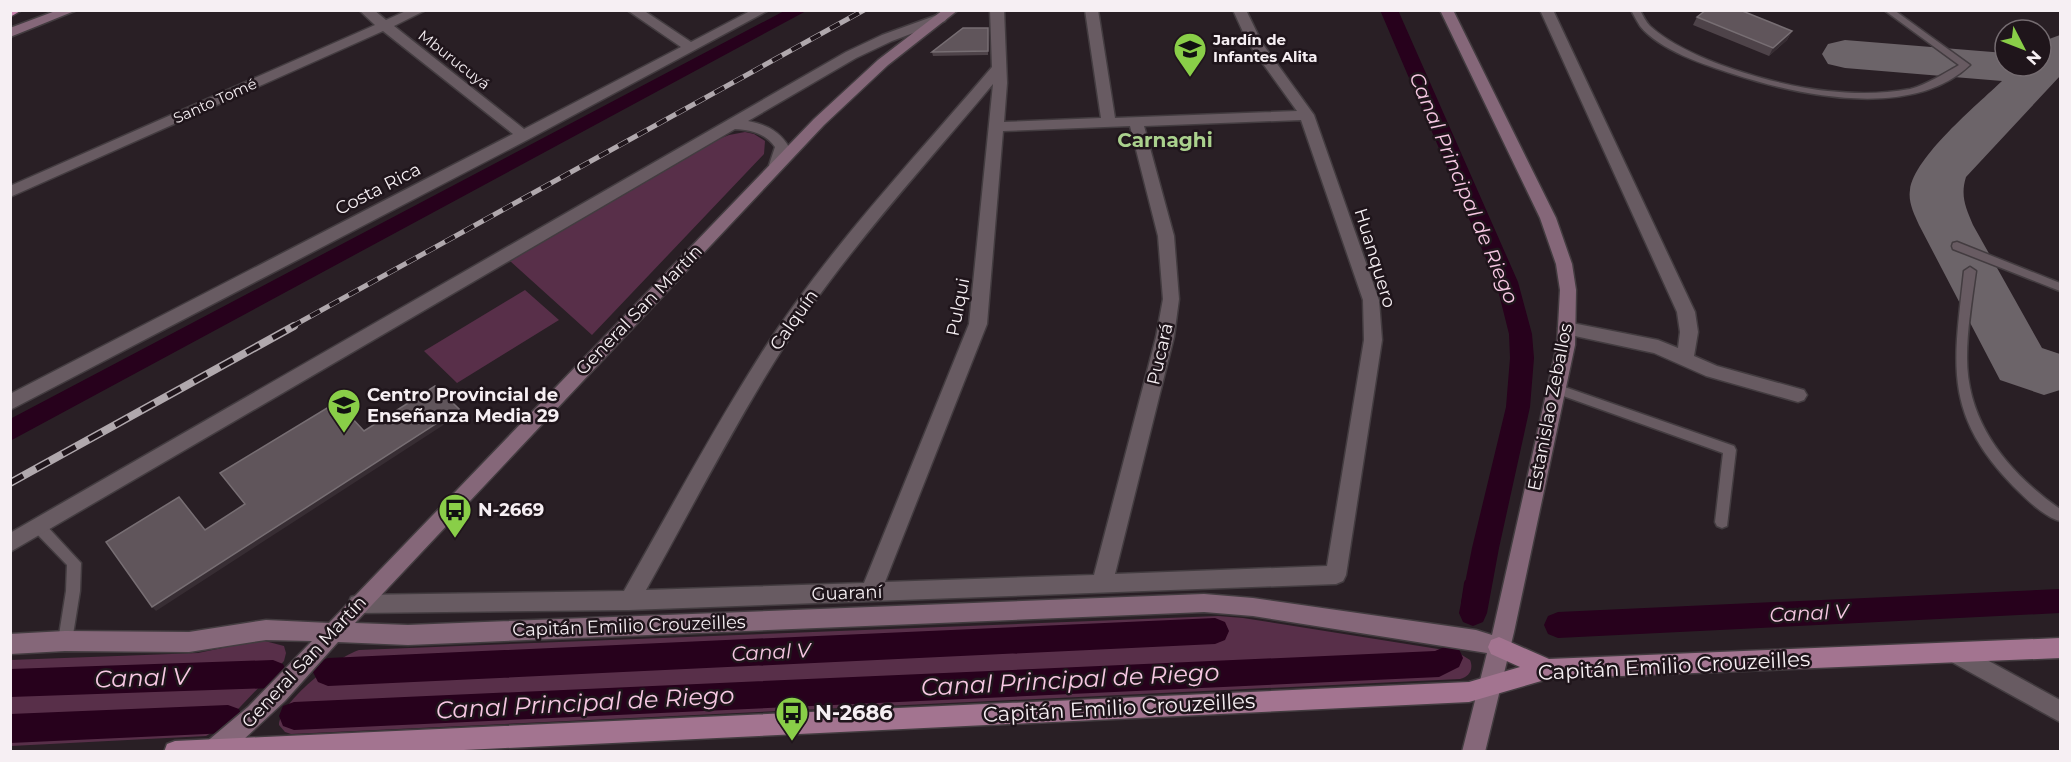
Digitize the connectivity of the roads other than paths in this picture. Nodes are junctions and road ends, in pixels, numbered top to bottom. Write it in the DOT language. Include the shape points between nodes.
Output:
graph roads {
  1 [pos="16,10"];
  2 [pos="71,10"];
  3 [pos="364,10"];
  4 [pos="420,10"];
  5 [pos="633,10"];
  6 [pos="763,10"];
  7 [pos="997,10"];
  8 [pos="1091,10"];
  9 [pos="1239,10"];
  10 [pos="1446,10"];
  11 [pos="1546,10"];
  12 [pos="1635,10"];
  13 [pos="1888,10"];
  14 [pos="10,13"];
  15 [pos="946,14"];
  16 [pos="384,26"];
  17 [pos="10,33"];
  18 [pos="691,48"];
  19 [pos="1000,67"];
  20 [pos="1307,115"];
  21 [pos="1136,122"];
  22 [pos="1109,123"];
  23 [pos="733,124"];
  24 [pos="994,127"];
  25 [pos="524,136"];
  26 [pos="777,165"];
  27 [pos="10,192"];
  28 [pos="1957,246"];
  29 [pos="1970,270"];
  30 [pos="2061,286"];
  31 [pos="1568,328"];
  32 [pos="1685,359"];
  33 [pos="1556,389"];
  34 [pos="1798,395"];
  35 [pos="10,403"];
  36 [pos="2061,516"];
  37 [pos="1722,522"];
  38 [pos="39,527"];
  39 [pos="10,544"];
  40 [pos="1336,575"];
  41 [pos="1102,584"];
  42 [pos="871,592"];
  43 [pos="628,601"];
  44 [pos="358,604"];
  45 [pos="331,633"];
  46 [pos="64,641"];
  47 [pos="10,644"];
  48 [pos="1499,647"];
  49 [pos="2061,648"];
  50 [pos="1956,653"];
  51 [pos="1548,669"];
  52 [pos="1487,689"];
  53 [pos="2061,712"];
  54 [pos="214,751"];
  55 [pos="175,752"];
  56 [pos="1473,752"];
  1 -- 14 [label="highway"];
  2 -- 17 [label="street"];
  3 -- 16 [label="street, Mburucuyá"];
  4 -- 16 [label="street, Santo Tomé"];
  5 -- 18 [label="street"];
  6 -- 18 [label="street, Costa Rica"];
  7 -- 19 [label="street, Pulqui"];
  8 -- 22 [label="street"];
  9 -- 20 [label="street, Huanquero" via="1255,43"];
  10 -- 31 [label="street, Estanislao Zeballos" via="1557,241 1568,290"];
  11 -- 32 [label="street" via="1686,312 1689,332"];
  12 -- 13 [label="lane" via="1652,34 1675,47 1743,75 1827,94 1910,92 1940,81 1965,65"];
  15 -- 23 [label="street" via="868,46"];
  15 -- 26 [label="street, General San Martín" via="873,71"];
  16 -- 25 [label="street, Mburucuyá"];
  16 -- 27 [label="street, Santo Tomé"];
  18 -- 25 [label="street, Costa Rica"];
  19 -- 24 [label="street, Pulqui"];
  19 -- 43 [label="street, Calquín" via="823,279 785,331"];
  20 -- 21 [label="street"];
  20 -- 40 [label="street, Huanquero" via="1374,319"];
  21 -- 22 [label="street"];
  21 -- 41 [label="street, Pucará" via="1166,236 1171,298 1165,337"];
  22 -- 24 [label="street"];
  23 -- 26 [label="street" via="757,127 773,135 782,147"];
  23 -- 38 [label="street"];
  24 -- 42 [label="street, Pulqui" via="978,324"];
  25 -- 35 [label="street, Costa Rica"];
  26 -- 44 [label="street, General San Martín"];
  28 -- 30 [label="lane"];
  29 -- 36 [label="lane" via="1961,361 1963,387 1972,416 1982,441 2015,481"];
  31 -- 32 [label="street" via="1658,347"];
  31 -- 33 [label="street, Estanislao Zeballos"];
  32 -- 34 [label="street" via="1712,371"];
  33 -- 37 [label="lane" via="1730,450"];
  33 -- 48 [label="street, Estanislao Zeballos"];
  38 -- 39 [label="street"];
  38 -- 46 [label="lane" via="74,563"];
  40 -- 41 [label="street, Guaraní"];
  41 -- 42 [label="street, Guaraní"];
  42 -- 43 [label="street, Guaraní"];
  43 -- 44 [label="street, Guaraní"];
  44 -- 45 [label="street, General San Martín"];
  45 -- 46 [label="street, Capitán Emilio Crouzeilles" via="266,630 189,642"];
  45 -- 48 [label="street, Capitán Emilio Crouzeilles" via="408,635 1204,603 1280,610 1476,640"];
  45 -- 54 [label="street, General San Martín" via="259,712"];
  46 -- 47 [label="street, Capitán Emilio Crouzeilles"];
  48 -- 51 [label="main road"];
  48 -- 52 [label="street, Estanislao Zeballos"];
  49 -- 50 [label="main road, Capitán Emilio Crouzeilles"];
  50 -- 51 [label="main road, Capitán Emilio Crouzeilles"];
  50 -- 53 [label="street"];
  51 -- 52 [label="main road, Capitán Emilio Crouzeilles"];
  52 -- 54 [label="main road, Capitán Emilio Crouzeilles"];
  52 -- 56 [label="street, Estanislao Zeballos"];
  54 -- 55 [label="main road, Capitán Emilio Crouzeilles"];
}
